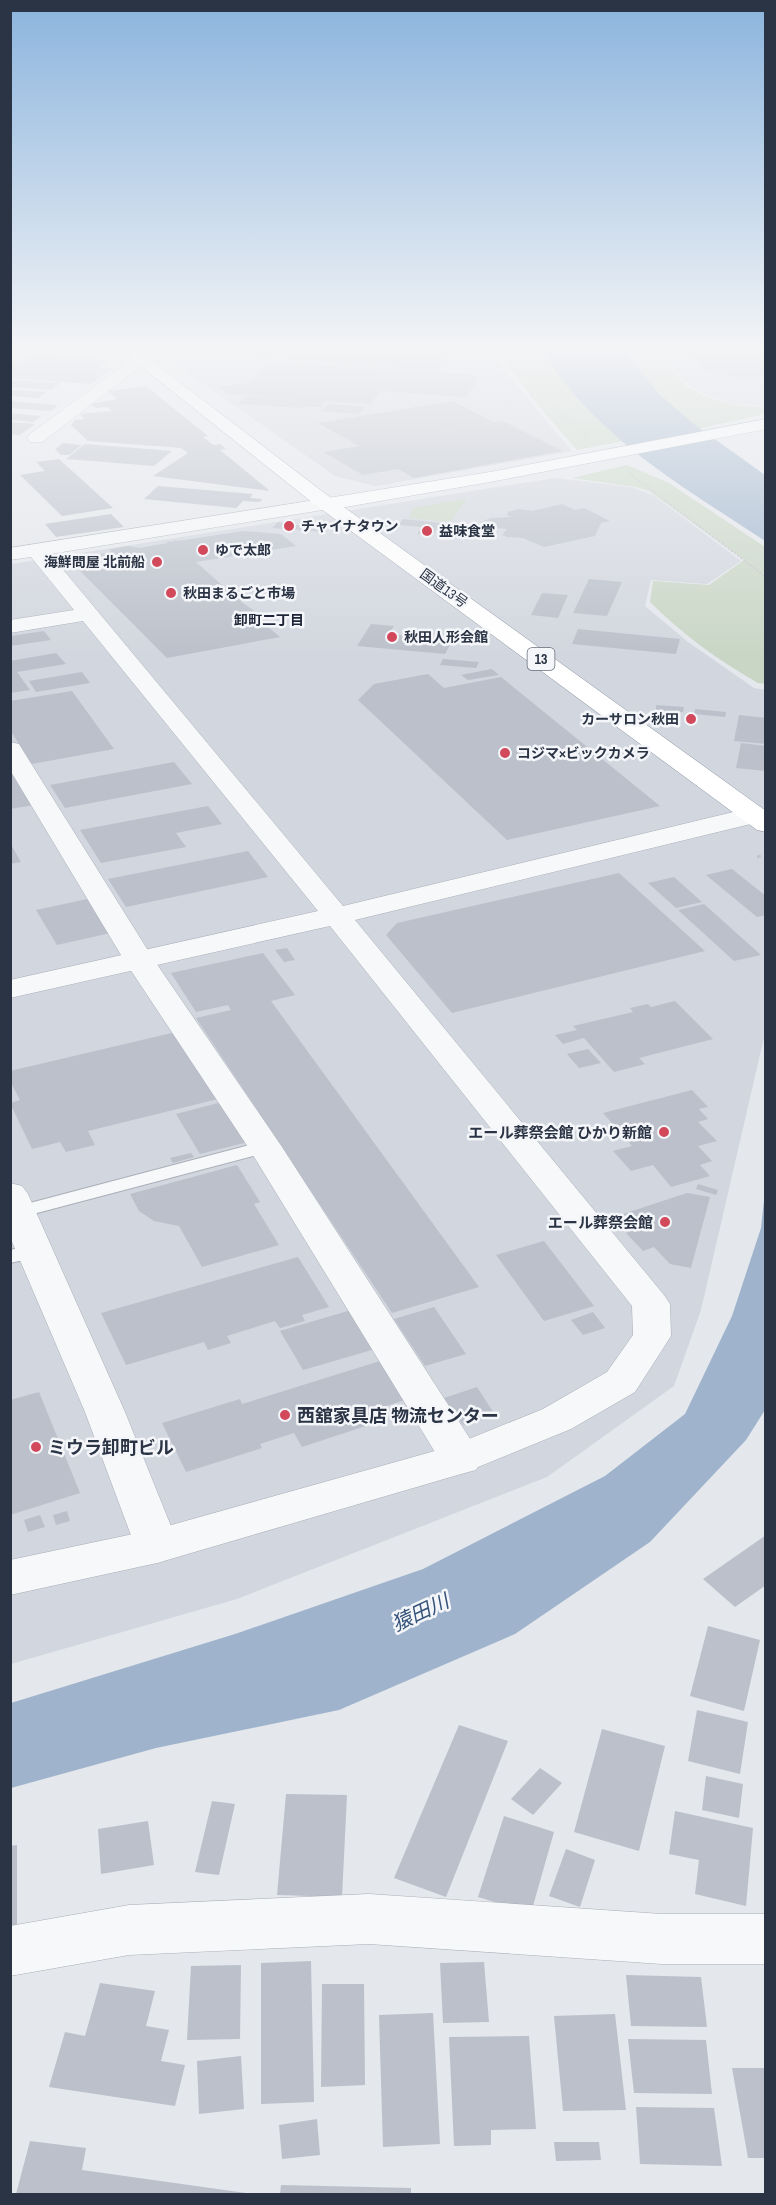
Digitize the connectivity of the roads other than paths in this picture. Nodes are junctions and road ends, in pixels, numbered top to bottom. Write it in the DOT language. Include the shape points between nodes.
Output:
graph roads {
  1 [pos="259,451"];
  2 [pos="625,451"];
  3 [pos="328,504"];
  4 [pos="36,550"];
  5 [pos="10,554"];
  6 [pos="89,614"];
  7 [pos="10,627"];
  8 [pos="10,749"];
  9 [pos="760,819"];
  10 [pos="336,915"];
  11 [pos="139,960"];
  12 [pos="10,989"];
  13 [pos="265,1148"];
  14 [pos="14,1203"];
  15 [pos="23,1254"];
  16 [pos="460,1459"];
  17 [pos="157,1546"];
  18 [pos="10,1578"];
  19 [pos="765,1920"];
  20 [pos="765,1939"];
  21 [pos="10,1950"];
  1 -- 3 [label="main road, 国道13号 / 13"];
  2 -- 3 [label="main road"];
  3 -- 4 [label="street"];
  3 -- 9 [label="main road, 国道13号 / 13"];
  4 -- 5 [label="street"];
  4 -- 6 [label="street"];
  6 -- 7 [label="street"];
  6 -- 10 [label="street"];
  8 -- 11 [label="street"];
  9 -- 10 [label="street"];
  10 -- 11 [label="street"];
  10 -- 16 [label="street" via="651,1304 652,1336 621,1382 557,1419"];
  11 -- 12 [label="street"];
  11 -- 13 [label="street"];
  13 -- 14 [label="lane"];
  13 -- 16 [label="street"];
  14 -- 15 [label="street"];
  15 -- 17 [label="street" via="105,1412"];
  16 -- 17 [label="street"];
  17 -- 18 [label="street"];
  19 -- 20 [label="street"];
  20 -- 21 [label="street" via="662,1939 369,1919 129,1930"];
}
